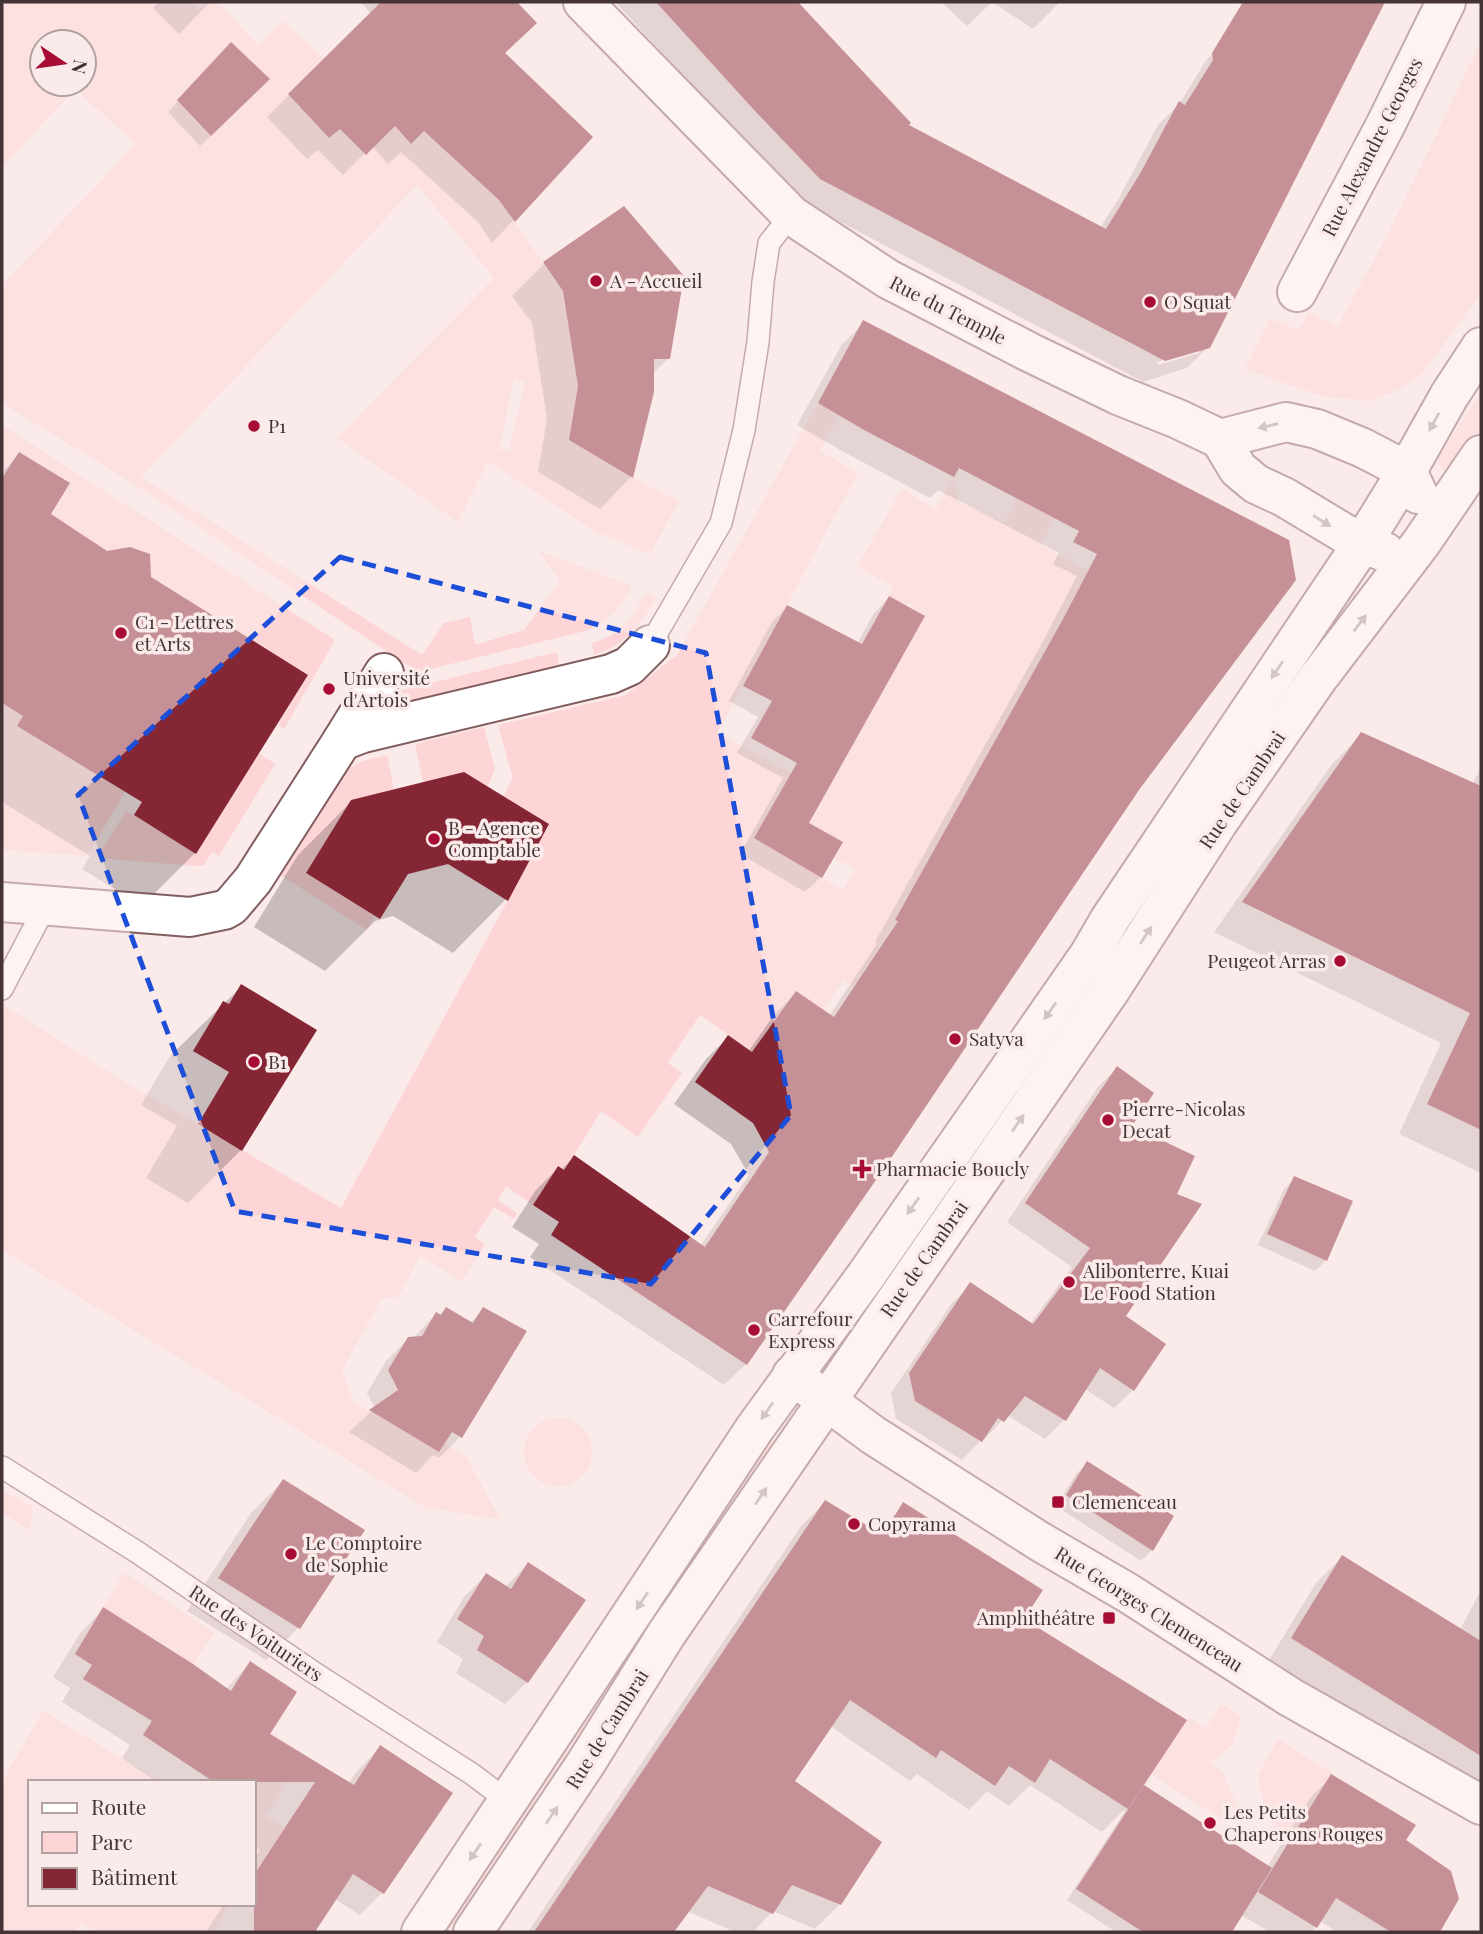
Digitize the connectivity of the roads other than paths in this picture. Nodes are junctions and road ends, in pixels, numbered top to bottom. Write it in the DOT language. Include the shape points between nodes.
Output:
graph roads {
  1 [pos="583,2"];
  2 [pos="1446,2"];
  3 [pos="790,215"];
  4 [pos="1297,292"];
  5 [pos="1481,347"];
  6 [pos="1220,439"];
  7 [pos="1481,455"];
  8 [pos="1407,471"];
  9 [pos="1421,543"];
  10 [pos="1362,544"];
  11 [pos="650,645"];
  12 [pos="384,673"];
  13 [pos="342,741"];
  14 [pos="2,902"];
  15 [pos="46,905"];
  16 [pos="2,989"];
  17 [pos="792,1375"];
  18 [pos="826,1401"];
  19 [pos="2,1467"];
  20 [pos="509,1802"];
  21 [pos="1481,1804"];
  22 [pos="421,1932"];
  23 [pos="472,1932"];
  1 -- 3 [label="main road, Rue du Temple"];
  2 -- 4 [label="main road, Rue Alexandre Georges"];
  3 -- 6 [label="main road, Rue du Temple" via="900,286 1031,354"];
  3 -- 11 [label="lane" via="769,243 744,430 721,523"];
  5 -- 8 [label="main road, Rue de Cambrai, one-way"];
  8 -- 6 [label="main road, one-way" via="1317,429 1286,422"];
  6 -- 10 [label="main road, one-way" via="1238,469 1256,484"];
  7 -- 9 [label="main road, Rue de Cambrai"];
  8 -- 9 [label="main road" via="1423,506"];
  8 -- 10 [label="main road, Rue de Cambrai"];
  9 -- 10 [label="main road" via="1384,552"];
  18 -- 9 [label="main road, Rue de Cambrai, one-way" via="1111,989 1219,821"];
  10 -- 17 [label="main road, Rue de Cambrai, one-way" via="1089,955"];
  11 -- 13 [label="main road" via="629,666 611,674"];
  12 -- 13 [label="main road"];
  13 -- 15 [label="main road" via="253,880 224,910 190,917"];
  14 -- 15 [label="main road"];
  15 -- 16 [label="lane"];
  17 -- 18 [label="main road, Rue Georges Clemenceau"];
  17 -- 20 [label="main road, Rue de Cambrai, one-way"];
  18 -- 21 [label="main road, Rue Georges Clemenceau" via="1290,1697"];
  23 -- 18 [label="main road, Rue de Cambrai, one-way" via="667,1633"];
  19 -- 20 [label="lane, Rue des Voituriers"];
  20 -- 22 [label="main road, Rue de Cambrai, one-way"];
}
